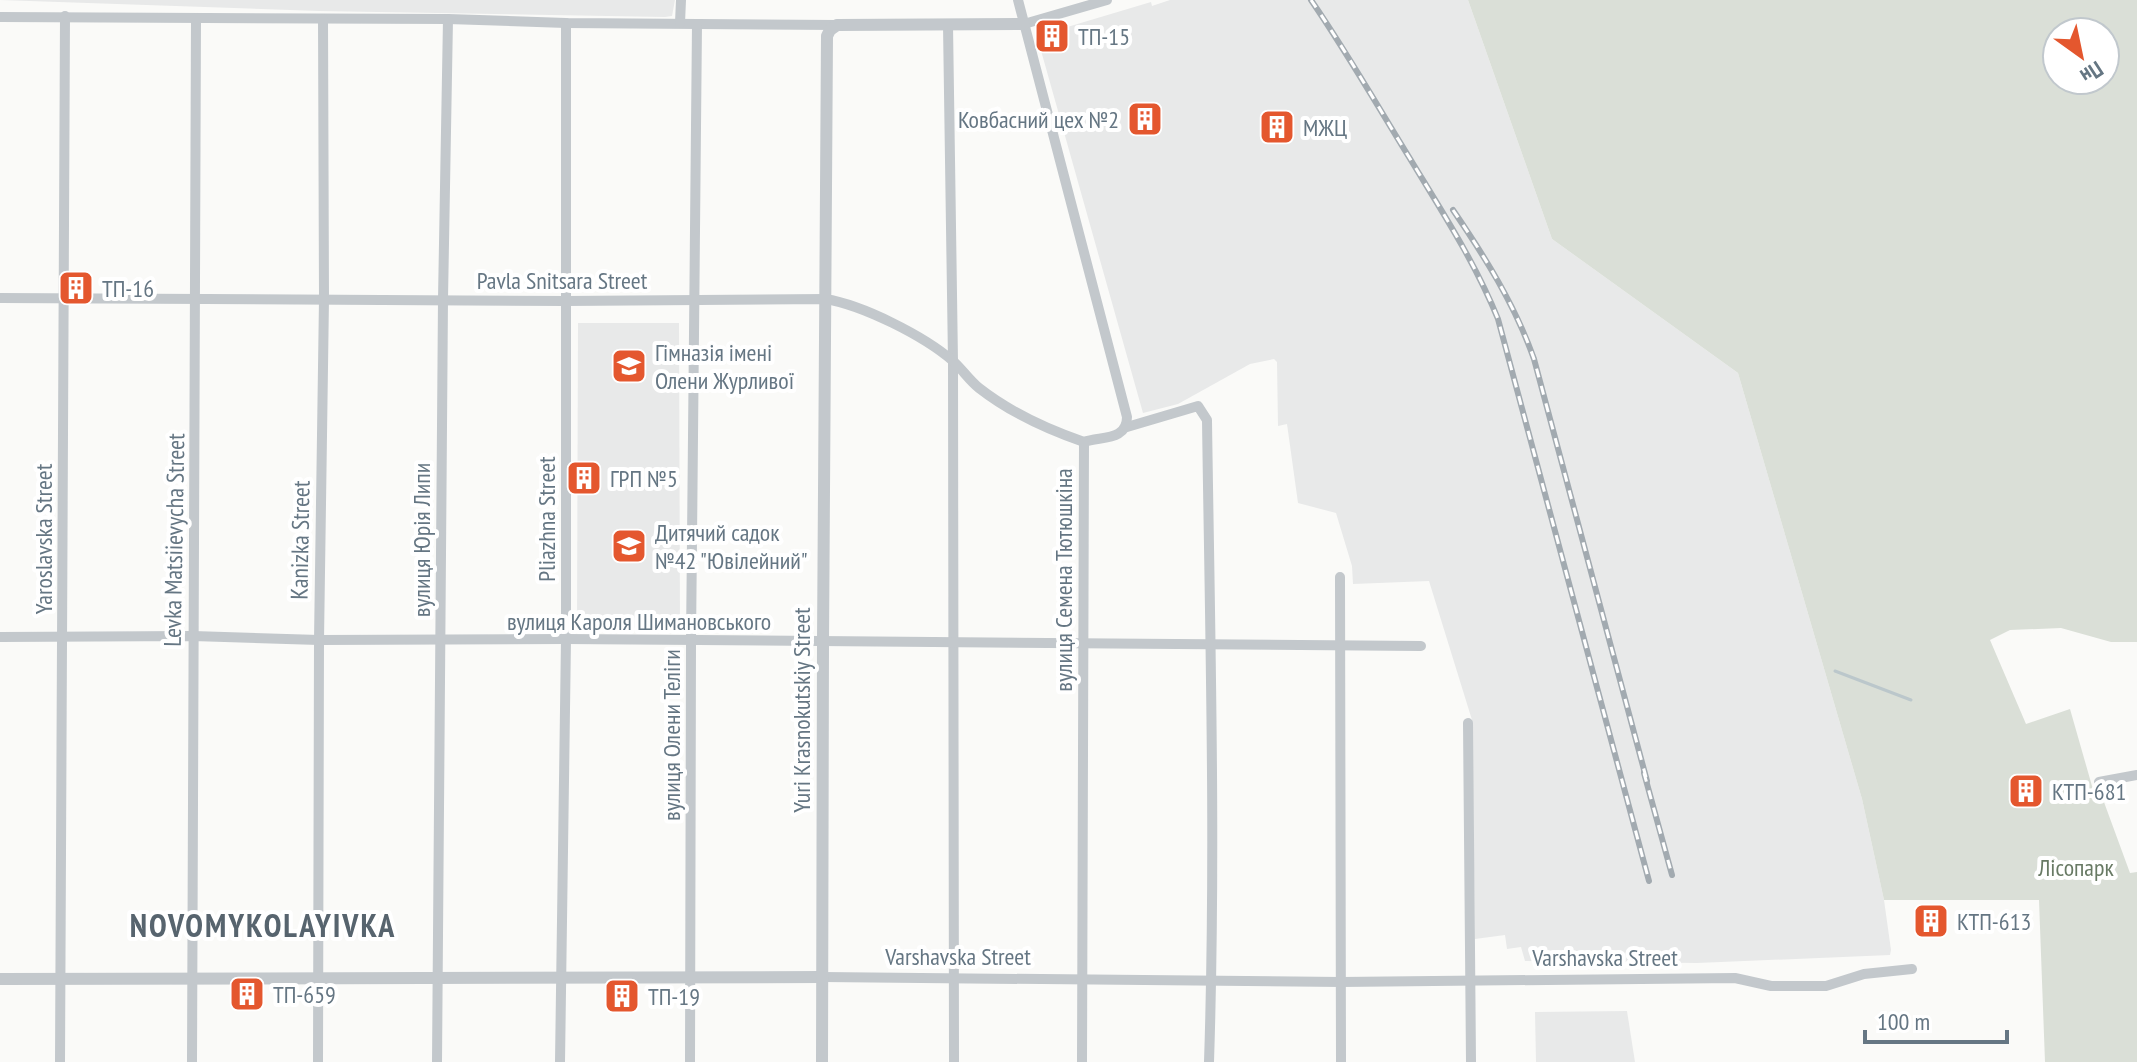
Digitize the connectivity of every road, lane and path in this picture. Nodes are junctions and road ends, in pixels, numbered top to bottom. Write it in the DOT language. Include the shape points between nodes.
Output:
graph roads {
  1 [pos="681,0"];
  2 [pos="1018,0"];
  3 [pos="1107,0"];
  4 [pos="65,16"];
  5 [pos="0,17"];
  6 [pos="196,18"];
  7 [pos="323,19"];
  8 [pos="448,19"];
  9 [pos="566,23"];
  10 [pos="680,23"];
  11 [pos="697,24"];
  12 [pos="1024,24"];
  13 [pos="837,25"];
  14 [pos="948,25"];
  15 [pos="65,297"];
  16 [pos="0,298"];
  17 [pos="196,299"];
  18 [pos="324,299"];
  19 [pos="443,299"];
  20 [pos="825,299"];
  21 [pos="566,301"];
  22 [pos="695,301"];
  23 [pos="953,361"];
  24 [pos="1127,427"];
  25 [pos="1084,442"];
  26 [pos="1340,577"];
  27 [pos="63,636"];
  28 [pos="193,636"];
  29 [pos="0,637"];
  30 [pos="566,639"];
  31 [pos="319,640"];
  32 [pos="440,640"];
  33 [pos="691,642"];
  34 [pos="823,642"];
  35 [pos="954,642"];
  36 [pos="1082,644"];
  37 [pos="1210,644"];
  38 [pos="1421,646"];
  39 [pos="1340,647"];
  40 [pos="1468,723"];
  41 [pos="2137,775"];
  42 [pos="2099,782"];
  43 [pos="1912,969"];
  44 [pos="193,977"];
  45 [pos="823,977"];
  46 [pos="955,977"];
  47 [pos="60,978"];
  48 [pos="318,978"];
  49 [pos="437,978"];
  50 [pos="561,978"];
  51 [pos="691,978"];
  52 [pos="0,979"];
  53 [pos="1082,979"];
  54 [pos="1211,980"];
  55 [pos="1470,980"];
  56 [pos="1341,982"];
  57 [pos="60,1062"];
  58 [pos="192,1062"];
  59 [pos="318,1062"];
  60 [pos="437,1062"];
  61 [pos="560,1062"];
  62 [pos="690,1062"];
  63 [pos="822,1062"];
  64 [pos="954,1062"];
  65 [pos="1082,1062"];
  66 [pos="1209,1062"];
  67 [pos="1341,1062"];
  68 [pos="1471,1062"];
  1 -- 10 [label="street"];
  2 -- 12 [label="street"];
  3 -- 12 [label="street"];
  4 -- 5 [label="street"];
  4 -- 6 [label="street"];
  4 -- 15 [label="street, Yaroslavska Street"];
  6 -- 7 [label="street"];
  6 -- 17 [label="street, Levka Matsiievycha Street"];
  7 -- 8 [label="street"];
  7 -- 18 [label="street, Kanizka Street"];
  8 -- 9 [label="street"];
  8 -- 19 [label="street, вулиця Юрія Липи"];
  9 -- 10 [label="street"];
  9 -- 21 [label="street, Pliazhna Street"];
  10 -- 11 [label="street"];
  11 -- 13 [label="street"];
  11 -- 22 [label="street, вулиця Олени Теліги"];
  12 -- 14 [label="street"];
  12 -- 24 [label="street"];
  13 -- 14 [label="street"];
  13 -- 20 [label="street, Yuri Krasnokutskiy Street" via="827,36"];
  14 -- 23 [label="street"];
  15 -- 16 [label="street, Pavla Snitsara Street"];
  15 -- 17 [label="street, Pavla Snitsara Street"];
  15 -- 27 [label="street, Yaroslavska Street"];
  17 -- 18 [label="street, Pavla Snitsara Street"];
  17 -- 28 [label="street, Levka Matsiievycha Street"];
  18 -- 19 [label="street, Pavla Snitsara Street"];
  18 -- 31 [label="street, Kanizka Street"];
  19 -- 21 [label="street, Pavla Snitsara Street"];
  19 -- 32 [label="street, вулиця Юрія Липи"];
  20 -- 22 [label="street, Pavla Snitsara Street"];
  20 -- 23 [label="street, Pavla Snitsara Street" via="854,306"];
  20 -- 34 [label="street, Yuri Krasnokutskiy Street"];
  21 -- 22 [label="street, Pavla Snitsara Street"];
  21 -- 30 [label="street, Pliazhna Street"];
  22 -- 33 [label="street, вулиця Олени Теліги"];
  23 -- 25 [label="street, Pavla Snitsara Street" via="978,387 1027,420"];
  23 -- 35 [label="street"];
  24 -- 25 [label="street, вулиця Семена Тютюшкіна"];
  24 -- 37 [label="street, вулиця Семена Тютюшкіна" via="1198,406 1207,420"];
  25 -- 36 [label="street, вулиця Семена Тютюшкіна"];
  26 -- 39 [label="street"];
  27 -- 28 [label="street, вулиця Кароля Шимановського"];
  27 -- 29 [label="street, вулиця Кароля Шимановського"];
  27 -- 47 [label="street, Yaroslavska Street"];
  28 -- 31 [label="street, вулиця Кароля Шимановського"];
  28 -- 44 [label="street, Levka Matsiievycha Street"];
  30 -- 32 [label="street, вулиця Кароля Шимановського"];
  30 -- 33 [label="street, вулиця Кароля Шимановського"];
  30 -- 50 [label="street, Pliazhna Street"];
  31 -- 32 [label="street, вулиця Кароля Шимановського"];
  31 -- 48 [label="street, Kanizka Street"];
  32 -- 49 [label="street, вулиця Юрія Липи"];
  33 -- 34 [label="street, вулиця Кароля Шимановського"];
  33 -- 51 [label="street, вулиця Олени Теліги"];
  34 -- 35 [label="street, вулиця Кароля Шимановського"];
  34 -- 45 [label="street, Yuri Krasnokutskiy Street"];
  35 -- 36 [label="street, вулиця Кароля Шимановського"];
  35 -- 46 [label="street"];
  36 -- 37 [label="street, вулиця Кароля Шимановського"];
  36 -- 53 [label="street, вулиця Семена Тютюшкіна"];
  37 -- 39 [label="street, вулиця Кароля Шимановського"];
  37 -- 54 [label="street"];
  38 -- 39 [label="street, вулиця Кароля Шимановського"];
  39 -- 56 [label="street"];
  40 -- 55 [label="street"];
  41 -- 42 [label="street"];
  43 -- 55 [label="street, Varshavska Street" via="1799,987 1735,978"];
  44 -- 47 [label="street, Varshavska Street"];
  44 -- 48 [label="street, Varshavska Street"];
  44 -- 58 [label="street, Levka Matsiievycha Street"];
  45 -- 46 [label="street, Varshavska Street"];
  45 -- 51 [label="street, Varshavska Street"];
  45 -- 63 [label="street, Yuri Krasnokutskiy Street"];
  46 -- 53 [label="street, Varshavska Street"];
  46 -- 64 [label="street"];
  47 -- 52 [label="street, Varshavska Street"];
  47 -- 57 [label="street, Yaroslavska Street"];
  48 -- 49 [label="street, Varshavska Street"];
  48 -- 59 [label="street, Kanizka Street"];
  49 -- 50 [label="street, Varshavska Street"];
  49 -- 60 [label="street, вулиця Юрія Липи"];
  50 -- 51 [label="street, Varshavska Street"];
  50 -- 61 [label="street, Pliazhna Street"];
  51 -- 62 [label="street, вулиця Олени Теліги"];
  53 -- 54 [label="street, Varshavska Street"];
  53 -- 65 [label="street, вулиця Семена Тютюшкіна"];
  54 -- 56 [label="street, Varshavska Street"];
  54 -- 66 [label="street"];
  55 -- 56 [label="street, Varshavska Street"];
  55 -- 68 [label="street"];
  56 -- 67 [label="street"];
}
